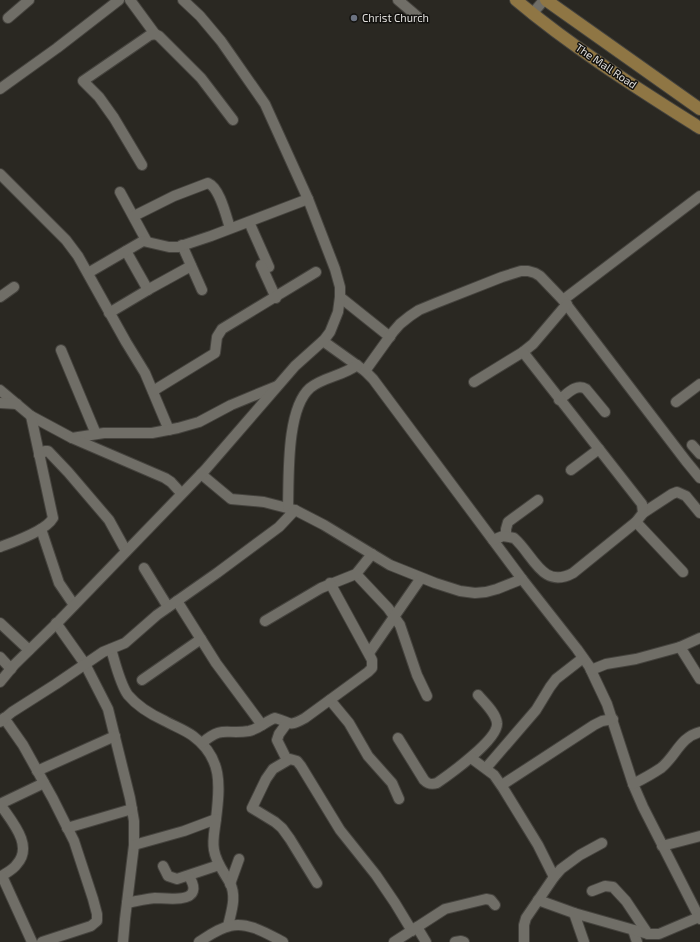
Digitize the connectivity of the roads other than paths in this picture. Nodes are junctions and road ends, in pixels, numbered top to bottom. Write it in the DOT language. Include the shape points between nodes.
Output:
graph roads {
  1 [pos="29,0"];
  2 [pos="119,0"];
  3 [pos="130,0"];
  4 [pos="183,0"];
  5 [pos="398,0"];
  6 [pos="516,0"];
  7 [pos="545,0"];
  8 [pos="532,14"];
  9 [pos="418,17"];
  10 [pos="8,18"];
  11 [pos="155,34"];
  12 [pos="0,89"];
  13 [pos="700,110"];
  14 [pos="233,120"];
  15 [pos="700,128"];
  16 [pos="142,165"];
  17 [pos="0,174"];
  18 [pos="120,192"];
  19 [pos="700,196"];
  20 [pos="308,200"];
  21 [pos="134,216"];
  22 [pos="249,222"];
  23 [pos="230,228"];
  24 [pos="146,240"];
  25 [pos="182,245"];
  26 [pos="126,251"];
  27 [pos="191,266"];
  28 [pos="316,272"];
  29 [pos="88,273"];
  30 [pos="14,287"];
  31 [pos="148,290"];
  32 [pos="202,290"];
  33 [pos="0,297"];
  34 [pos="276,298"];
  35 [pos="340,298"];
  36 [pos="565,302"];
  37 [pos="109,313"];
  38 [pos="390,337"];
  39 [pos="323,341"];
  40 [pos="61,350"];
  41 [pos="523,352"];
  42 [pos="361,368"];
  43 [pos="474,382"];
  44 [pos="700,384"];
  45 [pos="279,385"];
  46 [pos="0,390"];
  47 [pos="153,391"];
  48 [pos="559,400"];
  49 [pos="676,402"];
  50 [pos="0,403"];
  51 [pos="17,404"];
  52 [pos="605,412"];
  53 [pos="32,416"];
  54 [pos="169,430"];
  55 [pos="96,434"];
  56 [pos="72,438"];
  57 [pos="692,445"];
  58 [pos="599,449"];
  59 [pos="700,454"];
  60 [pos="39,455"];
  61 [pos="571,470"];
  62 [pos="201,474"];
  63 [pos="700,478"];
  64 [pos="181,493"];
  65 [pos="538,500"];
  66 [pos="291,509"];
  67 [pos="643,513"];
  68 [pos="700,513"];
  69 [pos="636,522"];
  70 [pos="41,529"];
  71 [pos="506,536"];
  72 [pos="492,540"];
  73 [pos="0,547"];
  74 [pos="126,551"];
  75 [pos="372,554"];
  76 [pos="144,568"];
  77 [pos="682,572"];
  78 [pos="356,574"];
  79 [pos="421,578"];
  80 [pos="522,579"];
  81 [pos="330,583"];
  82 [pos="177,601"];
  83 [pos="74,605"];
  84 [pos="168,607"];
  85 [pos="394,617"];
  86 [pos="265,621"];
  87 [pos="0,623"];
  88 [pos="56,623"];
  89 [pos="700,638"];
  90 [pos="201,639"];
  91 [pos="680,647"];
  92 [pos="111,649"];
  93 [pos="29,650"];
  94 [pos="368,653"];
  95 [pos="0,657"];
  96 [pos="583,658"];
  97 [pos="85,664"];
  98 [pos="11,669"];
  99 [pos="591,670"];
  100 [pos="700,679"];
  101 [pos="142,680"];
  102 [pos="0,682"];
  103 [pos="478,695"];
  104 [pos="427,696"];
  105 [pos="330,700"];
  106 [pos="2,720"];
  107 [pos="612,720"];
  108 [pos="287,724"];
  109 [pos="262,725"];
  110 [pos="700,732"];
  111 [pos="115,736"];
  112 [pos="398,738"];
  113 [pos="202,743"];
  114 [pos="471,758"];
  115 [pos="287,760"];
  116 [pos="486,768"];
  117 [pos="37,771"];
  118 [pos="44,783"];
  119 [pos="633,784"];
  120 [pos="502,785"];
  121 [pos="399,799"];
  122 [pos="0,804"];
  123 [pos="132,809"];
  124 [pos="216,819"];
  125 [pos="67,828"];
  126 [pos="700,836"];
  127 [pos="602,843"];
  128 [pos="134,845"];
  129 [pos="662,846"];
  130 [pos="239,859"];
  131 [pos="219,865"];
  132 [pos="163,866"];
  133 [pos="1,876"];
  134 [pos="189,876"];
  135 [pos="554,877"];
  136 [pos="317,883"];
  137 [pos="230,884"];
  138 [pos="592,891"];
  139 [pos="538,900"];
  140 [pos="127,903"];
  141 [pos="495,905"];
  142 [pos="574,913"];
  143 [pos="700,918"];
  144 [pos="228,926"];
  145 [pos="414,929"];
  146 [pos="633,930"];
  147 [pos="648,934"];
  148 [pos="64,939"];
  149 [pos="204,941"];
  150 [pos="32,942"];
  151 [pos="42,942"];
  152 [pos="123,942"];
  153 [pos="283,942"];
  154 [pos="394,942"];
  155 [pos="426,942"];
  156 [pos="455,942"];
  157 [pos="464,942"];
  158 [pos="524,942"];
  159 [pos="584,942"];
  160 [pos="637,942"];
  1 -- 10 [label="street"];
  2 -- 12 [label="street"];
  3 -- 11 [label="street"];
  4 -- 20 [label="street" via="221,41 265,104"];
  5 -- 9 [label="street"];
  6 -- 8 [label="main road, The Mall Road"];
  7 -- 8 [label="street"];
  7 -- 13 [label="main road, The Mall Road"];
  8 -- 15 [label="main road, The Mall Road" via="626,81"];
  11 -- 14 [label="street" via="200,78"];
  11 -- 16 [label="street" via="144,38 83,81 99,96"];
  17 -- 29 [label="street" via="66,240"];
  18 -- 21 [label="street"];
  19 -- 36 [label="street"];
  20 -- 22 [label="street"];
  20 -- 35 [label="street" via="335,269"];
  21 -- 23 [label="street" via="208,183 217,192"];
  21 -- 24 [label="street"];
  22 -- 23 [label="street"];
  22 -- 34 [label="street"];
  23 -- 25 [label="street"];
  24 -- 25 [label="street" via="174,248"];
  24 -- 26 [label="street"];
  25 -- 27 [label="street"];
  26 -- 29 [label="street"];
  26 -- 31 [label="street"];
  27 -- 31 [label="street"];
  27 -- 32 [label="street"];
  28 -- 34 [label="street"];
  29 -- 37 [label="street"];
  30 -- 33 [label="street"];
  31 -- 37 [label="street"];
  34 -- 47 [label="street" via="222,330 217,336 214,353"];
  35 -- 38 [label="street"];
  35 -- 39 [label="street" via="335,322"];
  36 -- 38 [label="street" via="540,276 521,271 419,310 400,324"];
  36 -- 41 [label="street" via="539,338"];
  36 -- 63 [label="street"];
  37 -- 47 [label="street" via="146,373"];
  38 -- 42 [label="street"];
  39 -- 42 [label="street"];
  39 -- 45 [label="street" via="295,366"];
  40 -- 55 [label="street"];
  41 -- 43 [label="street"];
  41 -- 48 [label="street"];
  42 -- 66 [label="street" via="317,383 300,402 291,438"];
  42 -- 72 [label="street" via="373,379"];
  44 -- 49 [label="street"];
  45 -- 54 [label="street" via="199,422"];
  45 -- 62 [label="street"];
  46 -- 51 [label="street"];
  47 -- 54 [label="street"];
  48 -- 52 [label="street" via="575,388 583,387"];
  48 -- 58 [label="street"];
  50 -- 51 [label="street"];
  51 -- 53 [label="street"];
  53 -- 56 [label="street"];
  53 -- 60 [label="street"];
  54 -- 55 [label="street" via="152,433"];
  55 -- 56 [label="street"];
  56 -- 64 [label="street" via="165,478"];
  57 -- 59 [label="street"];
  58 -- 61 [label="street"];
  58 -- 67 [label="street" via="642,504"];
  60 -- 70 [label="street" via="53,515 50,523"];
  60 -- 74 [label="street" via="48,451 68,472 109,520"];
  62 -- 64 [label="street"];
  62 -- 66 [label="street" via="231,500 264,502"];
  64 -- 74 [label="street"];
  65 -- 71 [label="street" via="508,522"];
  66 -- 75 [label="street" via="324,525"];
  66 -- 82 [label="street" via="279,527"];
  67 -- 68 [label="street" via="677,492 686,496"];
  67 -- 69 [label="street"];
  69 -- 71 [label="street" via="573,573 559,578 551,577 544,572 518,541"];
  69 -- 77 [label="street"];
  70 -- 73 [label="street"];
  70 -- 83 [label="street" via="59,584"];
  71 -- 72 [label="street"];
  72 -- 80 [label="street"];
  74 -- 83 [label="street"];
  75 -- 78 [label="street"];
  75 -- 79 [label="street"];
  76 -- 84 [label="street"];
  78 -- 81 [label="street"];
  78 -- 85 [label="street"];
  79 -- 80 [label="street" via="460,591 475,593 497,589"];
  79 -- 85 [label="street"];
  80 -- 96 [label="street"];
  81 -- 86 [label="street"];
  81 -- 94 [label="street"];
  82 -- 84 [label="street"];
  82 -- 90 [label="street"];
  83 -- 88 [label="street"];
  84 -- 92 [label="street" via="125,643"];
  85 -- 94 [label="street"];
  85 -- 104 [label="street" via="400,625"];
  87 -- 93 [label="street"];
  88 -- 93 [label="street"];
  88 -- 97 [label="street"];
  89 -- 91 [label="street"];
  90 -- 101 [label="street"];
  90 -- 109 [label="street"];
  91 -- 99 [label="street" via="606,664"];
  91 -- 100 [label="street"];
  92 -- 97 [label="street"];
  92 -- 113 [label="street" via="127,694 146,711"];
  93 -- 98 [label="street"];
  94 -- 105 [label="street" via="372,668"];
  95 -- 98 [label="street"];
  96 -- 99 [label="street"];
  96 -- 116 [label="street" via="556,679 536,710"];
  97 -- 106 [label="street"];
  97 -- 111 [label="street" via="108,709"];
  98 -- 102 [label="street"];
  99 -- 107 [label="street"];
  103 -- 114 [label="street" via="494,715 497,728"];
  105 -- 108 [label="street" via="295,724"];
  105 -- 121 [label="street" via="352,728 368,756 392,783"];
  106 -- 117 [label="street" via="23,745"];
  107 -- 119 [label="street"];
  107 -- 120 [label="street" via="594,725"];
  108 -- 109 [label="street" via="275,718"];
  108 -- 115 [label="street" via="277,740"];
  109 -- 113 [label="street" via="249,731 216,732"];
  110 -- 119 [label="street" via="685,739 662,767"];
  111 -- 117 [label="street"];
  111 -- 123 [label="street"];
  112 -- 114 [label="street" via="424,780 432,785"];
  113 -- 124 [label="street" via="215,764 218,777"];
  114 -- 116 [label="street"];
  115 -- 136 [label="street" via="273,769 252,808 282,828"];
  115 -- 145 [label="street" via="294,759 301,766 340,830"];
  116 -- 120 [label="street"];
  117 -- 118 [label="street"];
  118 -- 122 [label="street"];
  118 -- 125 [label="street"];
  119 -- 129 [label="street"];
  120 -- 135 [label="street"];
  122 -- 133 [label="street" via="22,838 24,850 17,865"];
  123 -- 125 [label="street"];
  123 -- 128 [label="street"];
  124 -- 128 [label="street"];
  124 -- 131 [label="street" via="214,849"];
  125 -- 148 [label="street" via="98,917 95,924"];
  126 -- 129 [label="street"];
  127 -- 135 [label="street" via="569,862"];
  128 -- 140 [label="street"];
  129 -- 143 [label="street"];
  130 -- 137 [label="street"];
  131 -- 134 [label="street"];
  131 -- 137 [label="street"];
  132 -- 134 [label="street" via="170,878"];
  133 -- 150 [label="street"];
  134 -- 140 [label="street" via="194,889 189,895 178,899 155,898"];
  135 -- 139 [label="street"];
  137 -- 144 [label="street" via="234,898"];
  138 -- 147 [label="street" via="605,886 613,887 626,901"];
  139 -- 142 [label="street"];
  139 -- 158 [label="street" via="526,918"];
  140 -- 152 [label="street"];
  141 -- 145 [label="street" via="486,898 455,906"];
  142 -- 146 [label="street"];
  142 -- 159 [label="street"];
  143 -- 147 [label="street" via="659,934"];
  144 -- 149 [label="street"];
  144 -- 153 [label="street" via="247,926"];
  145 -- 154 [label="street"];
  145 -- 155 [label="street"];
  146 -- 147 [label="street"];
  146 -- 160 [label="street"];
  148 -- 151 [label="street"];
  156 -- 157 [label="street"];
}
